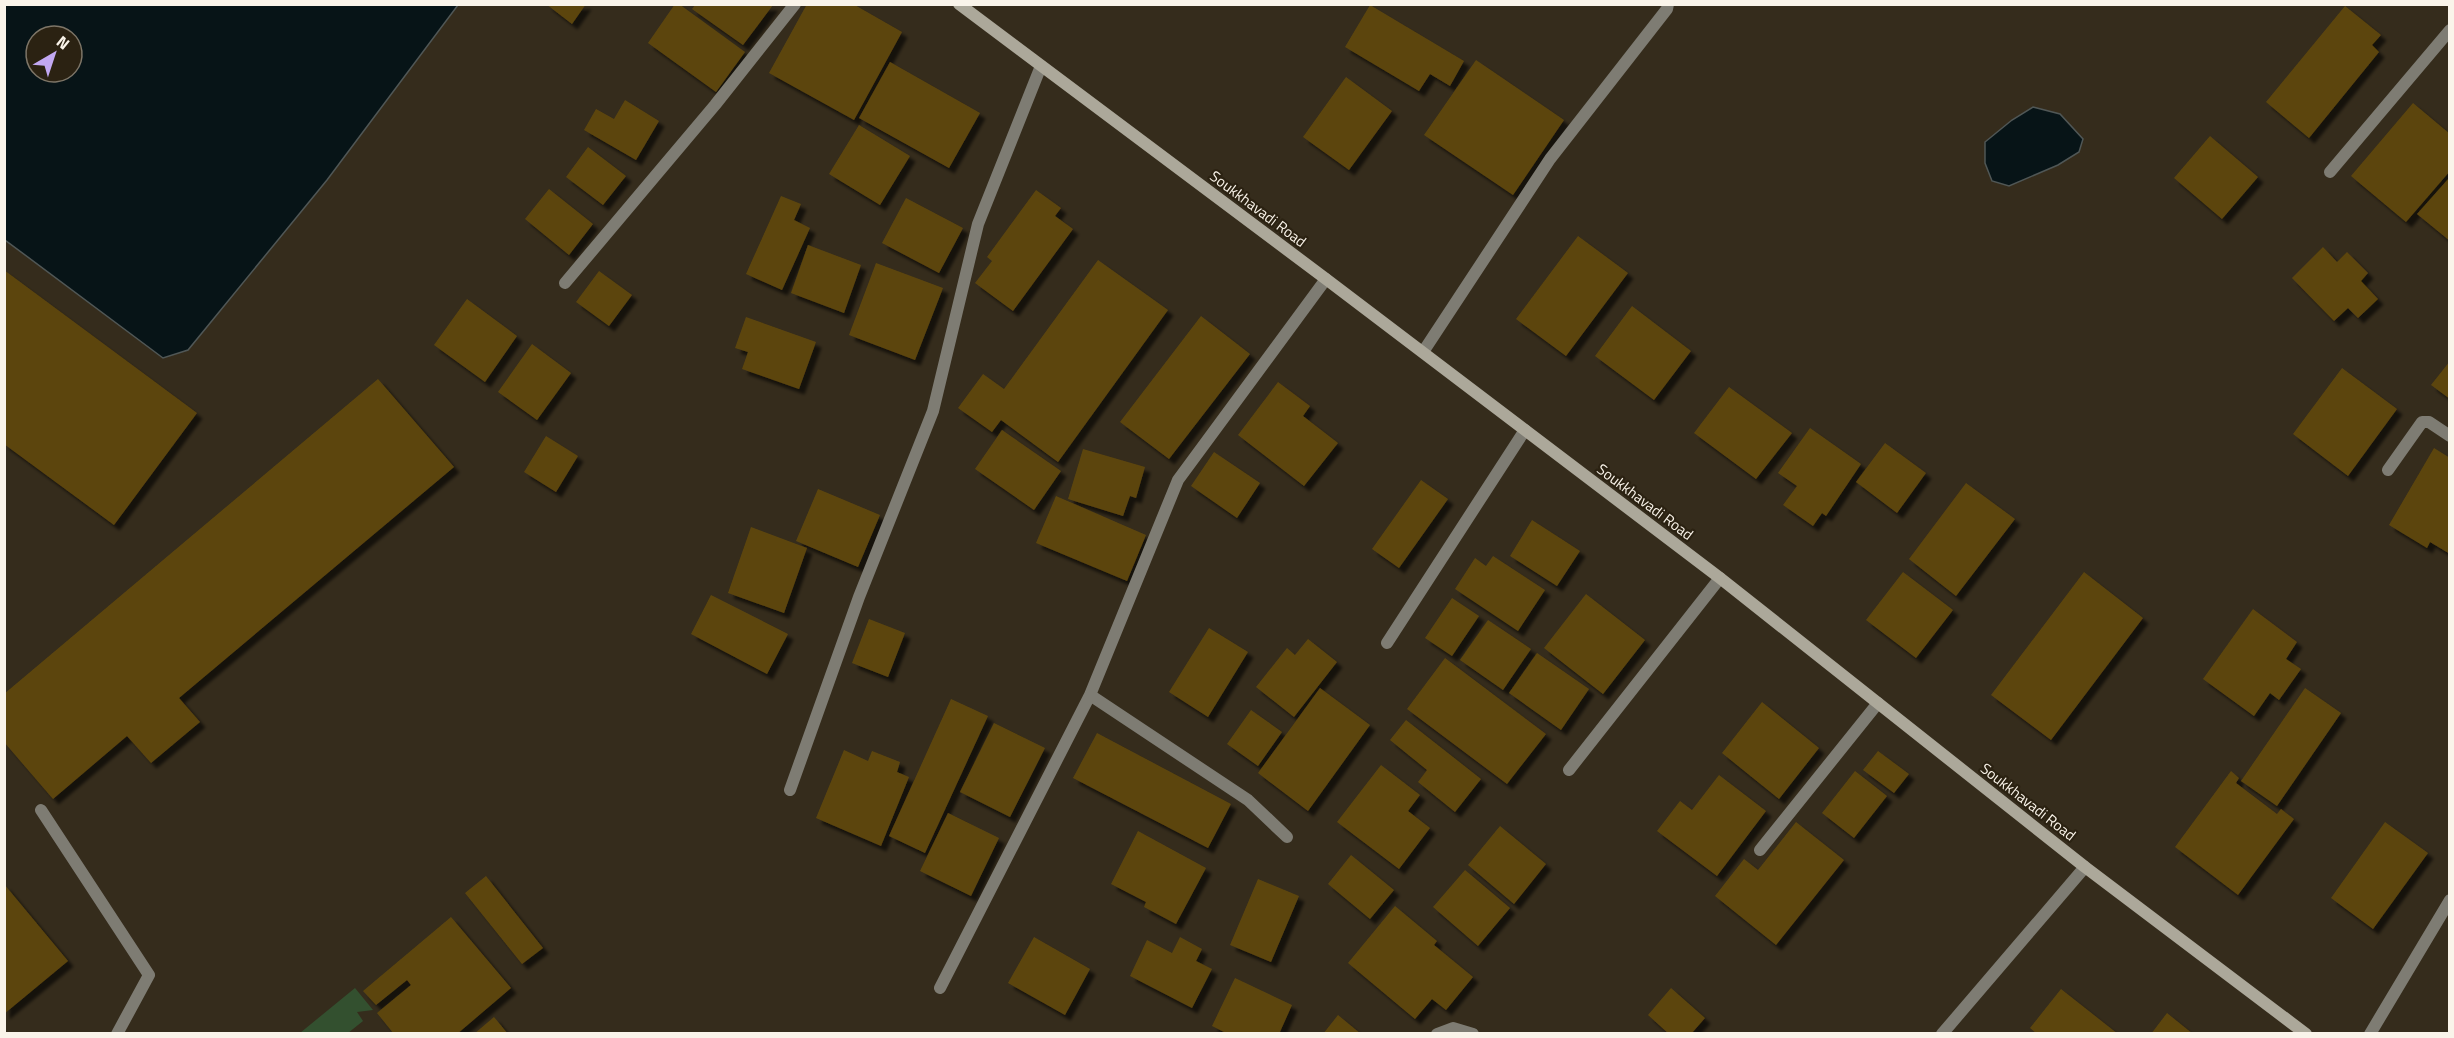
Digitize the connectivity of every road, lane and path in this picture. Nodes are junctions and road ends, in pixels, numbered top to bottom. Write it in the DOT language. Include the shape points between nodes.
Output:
graph roads {
  1 [pos="795,4"];
  2 [pos="959,4"];
  3 [pos="1668,4"];
  4 [pos="2450,30"];
  5 [pos="1041,66"];
  6 [pos="2330,172"];
  7 [pos="1326,279"];
  8 [pos="565,283"];
  9 [pos="1423,352"];
  10 [pos="1525,430"];
  11 [pos="2450,436"];
  12 [pos="2388,470"];
  13 [pos="1720,578"];
  14 [pos="1387,643"];
  15 [pos="1090,695"];
  16 [pos="1878,703"];
  17 [pos="1569,770"];
  18 [pos="790,790"];
  19 [pos="41,810"];
  20 [pos="1287,837"];
  21 [pos="1760,850"];
  22 [pos="2085,867"];
  23 [pos="2450,900"];
  24 [pos="940,988"];
  25 [pos="117,1034"];
  26 [pos="1437,1034"];
  27 [pos="1473,1034"];
  28 [pos="1942,1034"];
  29 [pos="2306,1034"];
  30 [pos="2370,1034"];
  1 -- 8 [label="street"];
  2 -- 5 [label="street, Soukkhavadi Road"];
  3 -- 9 [label="street" via="1550,159"];
  4 -- 6 [label="street"];
  5 -- 7 [label="street, Soukkhavadi Road"];
  5 -- 18 [label="street" via="978,224 933,411"];
  7 -- 9 [label="street, Soukkhavadi Road"];
  7 -- 15 [label="street" via="1178,480"];
  9 -- 10 [label="street, Soukkhavadi Road"];
  10 -- 13 [label="street, Soukkhavadi Road"];
  10 -- 14 [label="street"];
  11 -- 12 [label="street" via="2429,422 2422,422"];
  13 -- 16 [label="street, Soukkhavadi Road"];
  13 -- 17 [label="street"];
  15 -- 20 [label="street" via="1248,800"];
  15 -- 24 [label="street"];
  16 -- 21 [label="street"];
  16 -- 22 [label="street, Soukkhavadi Road"];
  19 -- 25 [label="street" via="149,975"];
  22 -- 28 [label="street"];
  22 -- 29 [label="street, Soukkhavadi Road"];
  23 -- 30 [label="street"];
  26 -- 27 [label="street" via="1453,1028"];
}
